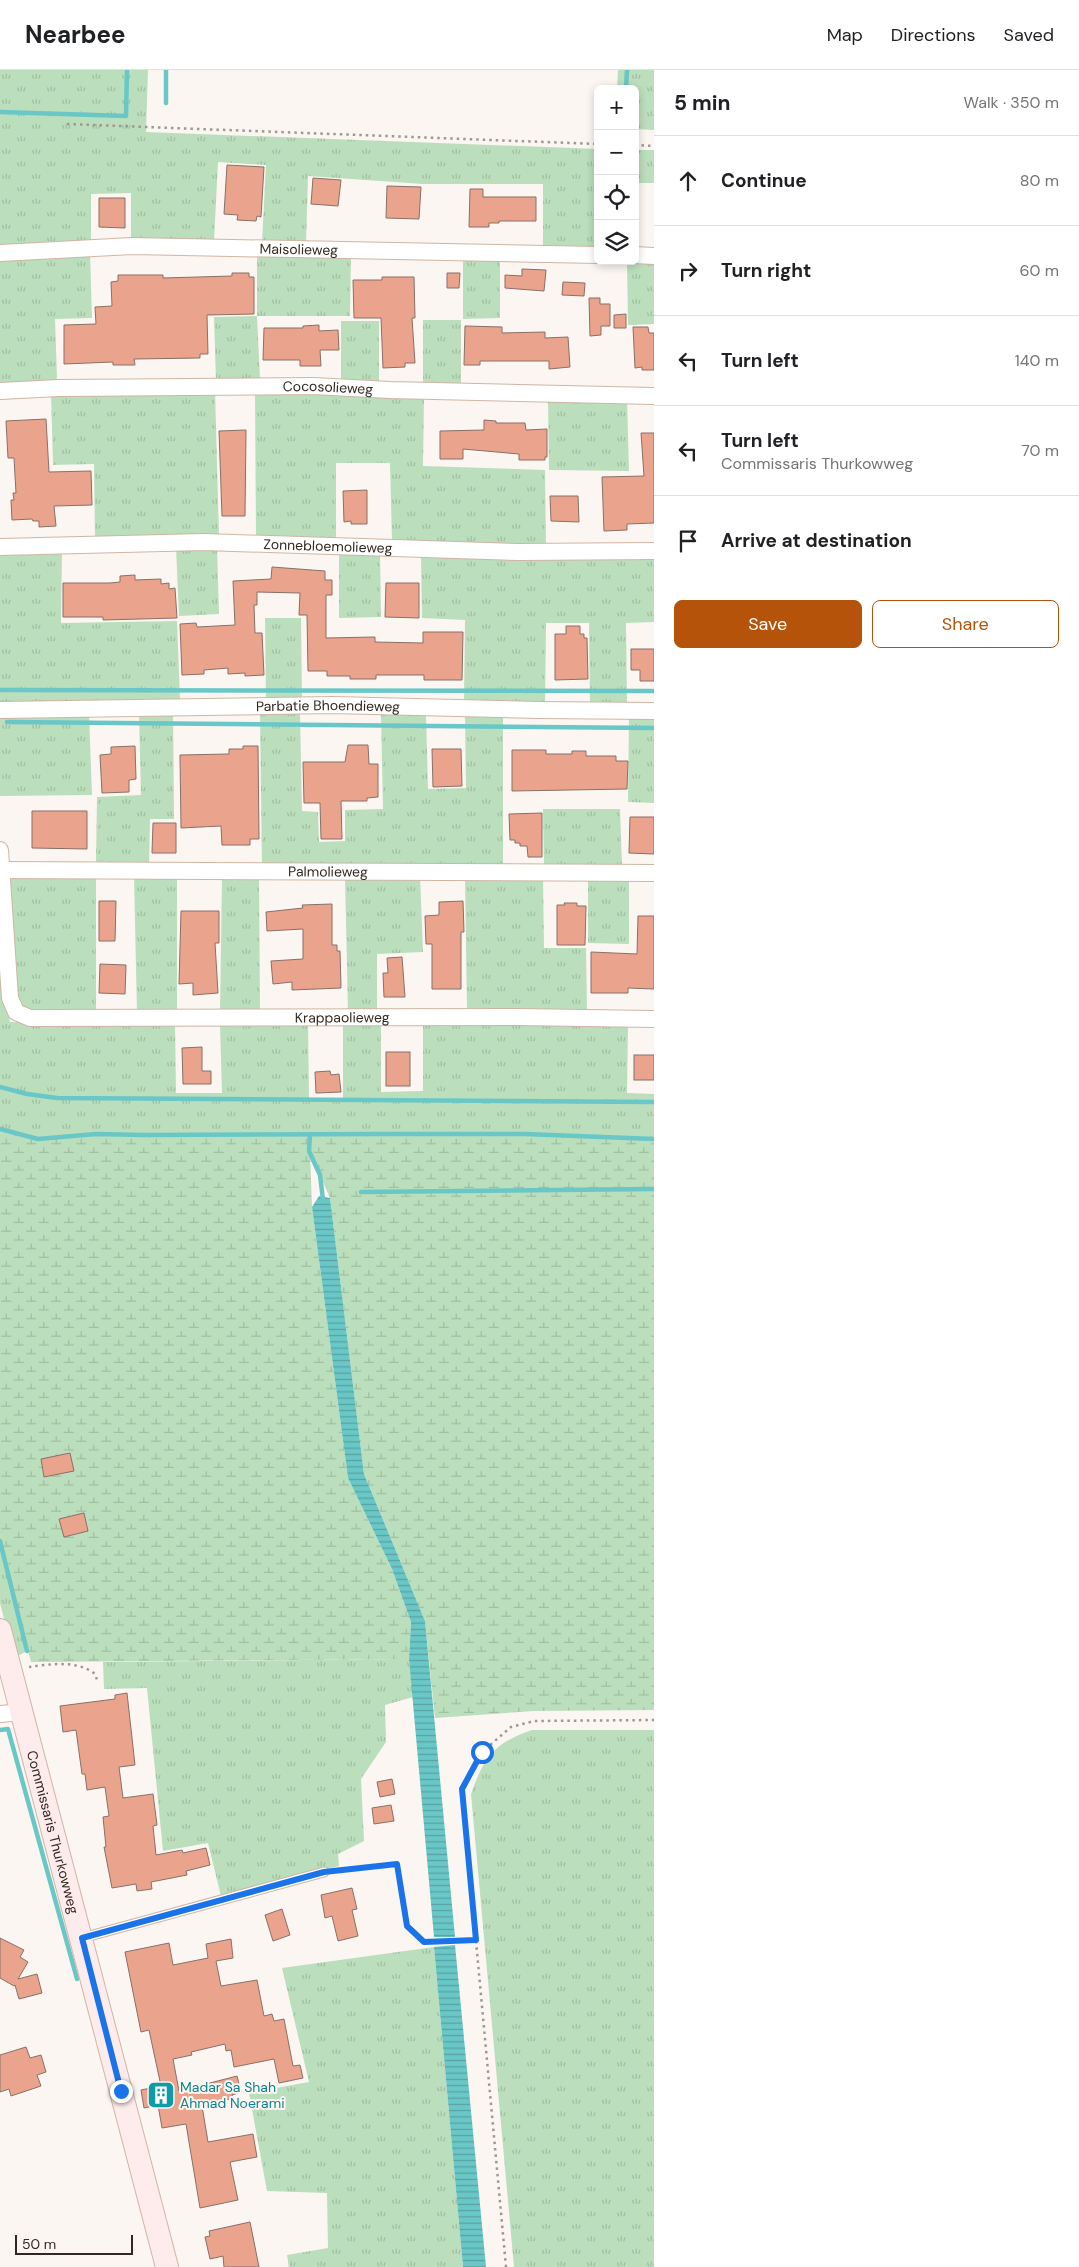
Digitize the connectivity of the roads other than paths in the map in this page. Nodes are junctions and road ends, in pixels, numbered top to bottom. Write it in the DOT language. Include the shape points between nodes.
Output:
graph roads {
  1 [pos="0,253"];
  2 [pos="594,255"];
  3 [pos="639,256"];
  4 [pos="654,256"];
  5 [pos="0,391"];
  6 [pos="654,396"];
  7 [pos="0,547"];
  8 [pos="654,551"];
  9 [pos="0,710"];
  10 [pos="654,711"];
  11 [pos="0,850"];
  12 [pos="2,870"];
  13 [pos="654,873"];
  14 [pos="654,1020"];
  15 [pos="0,1630"];
  16 [pos="11,1713"];
  17 [pos="324,1872"];
  18 [pos="82,1938"];
  19 [pos="167,2267"];
  1 -- 2 [label="street, Maisolieweg" via="132,246"];
  3 -- 4 [label="street"];
  5 -- 6 [label="street, Cocosolieweg" via="313,386"];
  7 -- 8 [label="street, Zonnebloemolieweg" via="204,542 499,552"];
  9 -- 10 [label="street, Parbatie Bhoendieweg" via="332,705"];
  11 -- 12 [label="street"];
  12 -- 13 [label="street, Palmolieweg"];
  12 -- 14 [label="street, Krappaolieweg" via="10,998 16,1012 30,1018 516,1017"];
  15 -- 16 [label="main road, Commissaris Thurkowweg" via="10,1670"];
  16 -- 18 [label="main road, Commissaris Thurkowweg"];
  17 -- 18 [label="lane"];
  18 -- 19 [label="main road, Commissaris Thurkowweg"];
}
